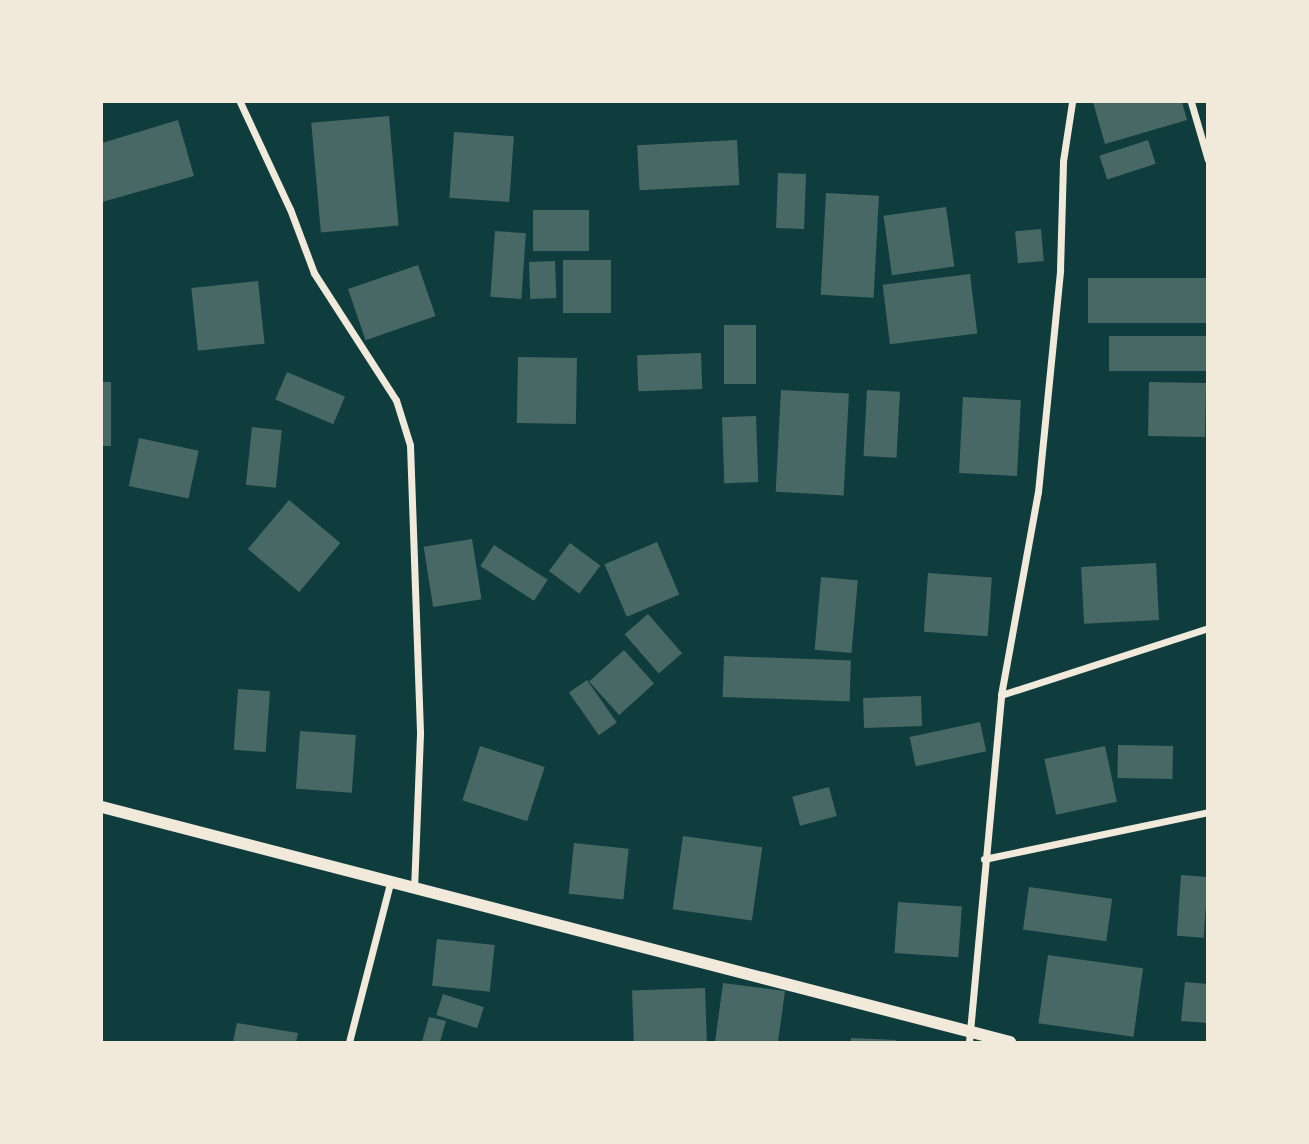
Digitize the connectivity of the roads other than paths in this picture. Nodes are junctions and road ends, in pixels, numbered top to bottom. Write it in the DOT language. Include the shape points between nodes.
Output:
graph roads {
  1 [pos="240,102"];
  2 [pos="1072,102"];
  3 [pos="1192,102"];
  4 [pos="1208,160"];
  5 [pos="1208,628"];
  6 [pos="1001,695"];
  7 [pos="102,807"];
  8 [pos="1208,812"];
  9 [pos="984,859"];
  10 [pos="390,884"];
  11 [pos="414,890"];
  12 [pos="969,1037"];
  13 [pos="349,1042"];
  14 [pos="1010,1042"];
  1 -- 11 [label="street" via="314,273 396,400 410,445 421,734"];
  2 -- 6 [label="street" via="1038,492"];
  3 -- 4 [label="street"];
  5 -- 6 [label="street"];
  6 -- 9 [label="street"];
  7 -- 10 [label="street"];
  8 -- 9 [label="street"];
  9 -- 12 [label="street"];
  10 -- 11 [label="street"];
  10 -- 13 [label="street"];
  11 -- 12 [label="street"];
  12 -- 14 [label="street"];
}
